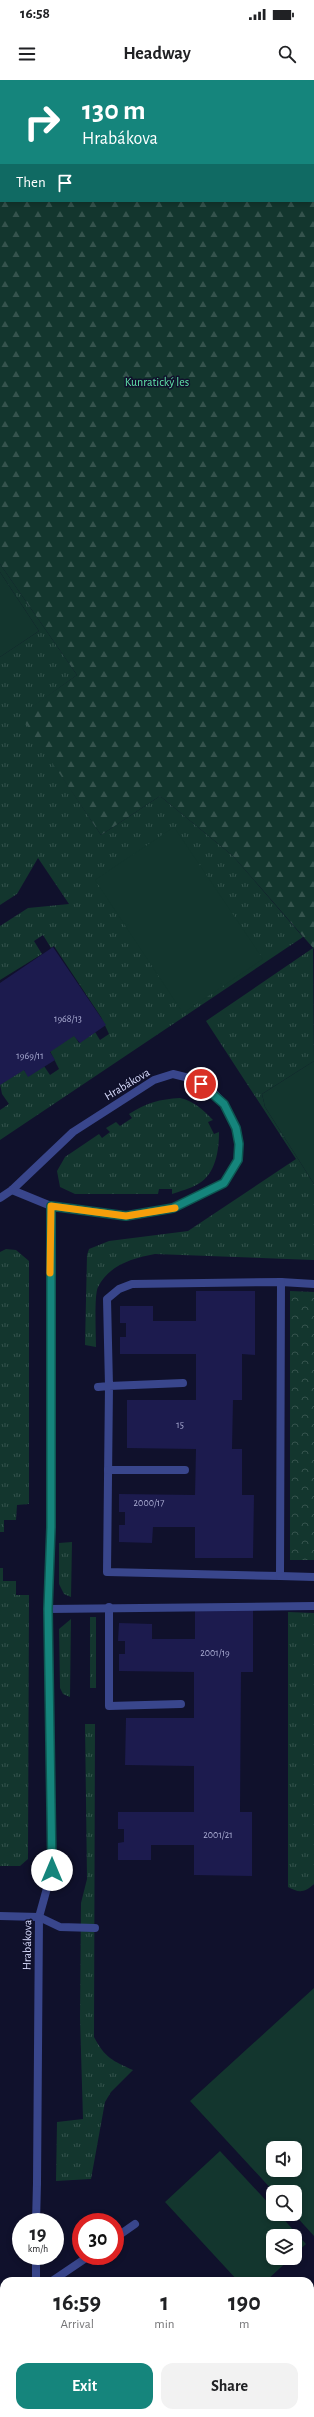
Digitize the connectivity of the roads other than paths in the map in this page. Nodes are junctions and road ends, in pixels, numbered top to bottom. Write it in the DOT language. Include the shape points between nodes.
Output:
graph roads {
  1 [pos="12,1190"];
  2 [pos="0,1198"];
  3 [pos="51,1206"];
  4 [pos="281,1282"];
  5 [pos="314,1284"];
  6 [pos="183,1383"];
  7 [pos="109,1386"];
  8 [pos="98,1387"];
  9 [pos="108,1470"];
  10 [pos="186,1470"];
  11 [pos="280,1576"];
  12 [pos="314,1577"];
  13 [pos="314,1606"];
  14 [pos="109,1607"];
  15 [pos="48,1609"];
  16 [pos="181,1704"];
  17 [pos="0,1916"];
  18 [pos="39,1917"];
  19 [pos="95,1928"];
  20 [pos="36,2213"];
  21 [pos="135,2224"];
  22 [pos="124,2232"];
  23 [pos="36,2265"];
  24 [pos="76,2265"];
  25 [pos="36,2277"];
  26 [pos="58,2277"];
  1 -- 2 [label="street, Hrabákova"];
  1 -- 3 [label="street, Hrabákova"];
  1 -- 3 [label="street, Hrabákova" via="73,1132 154,1080 173,1074 193,1079 210,1089 224,1104 236,1128 239,1144 238,1160 224,1183 173,1208 126,1216"];
  3 -- 15 [label="street, Hrabákova" via="51,1527"];
  4 -- 5 [label="street"];
  4 -- 7 [label="street" via="132,1284 119,1289 107,1299"];
  4 -- 11 [label="street"];
  6 -- 7 [label="street"];
  7 -- 8 [label="street"];
  7 -- 9 [label="street"];
  9 -- 10 [label="street"];
  9 -- 11 [label="street" via="107,1572"];
  11 -- 12 [label="street"];
  13 -- 14 [label="street"];
  14 -- 15 [label="street"];
  14 -- 16 [label="street" via="109,1706"];
  15 -- 18 [label="street, Hrabákova" via="52,1870"];
  17 -- 18 [label="street"];
  18 -- 19 [label="street" via="60,1927"];
  18 -- 20 [label="street, Hrabákova"];
  21 -- 22 [label="street"];
  23 -- 25 [label="street"];
  24 -- 26 [label="street"];
}
